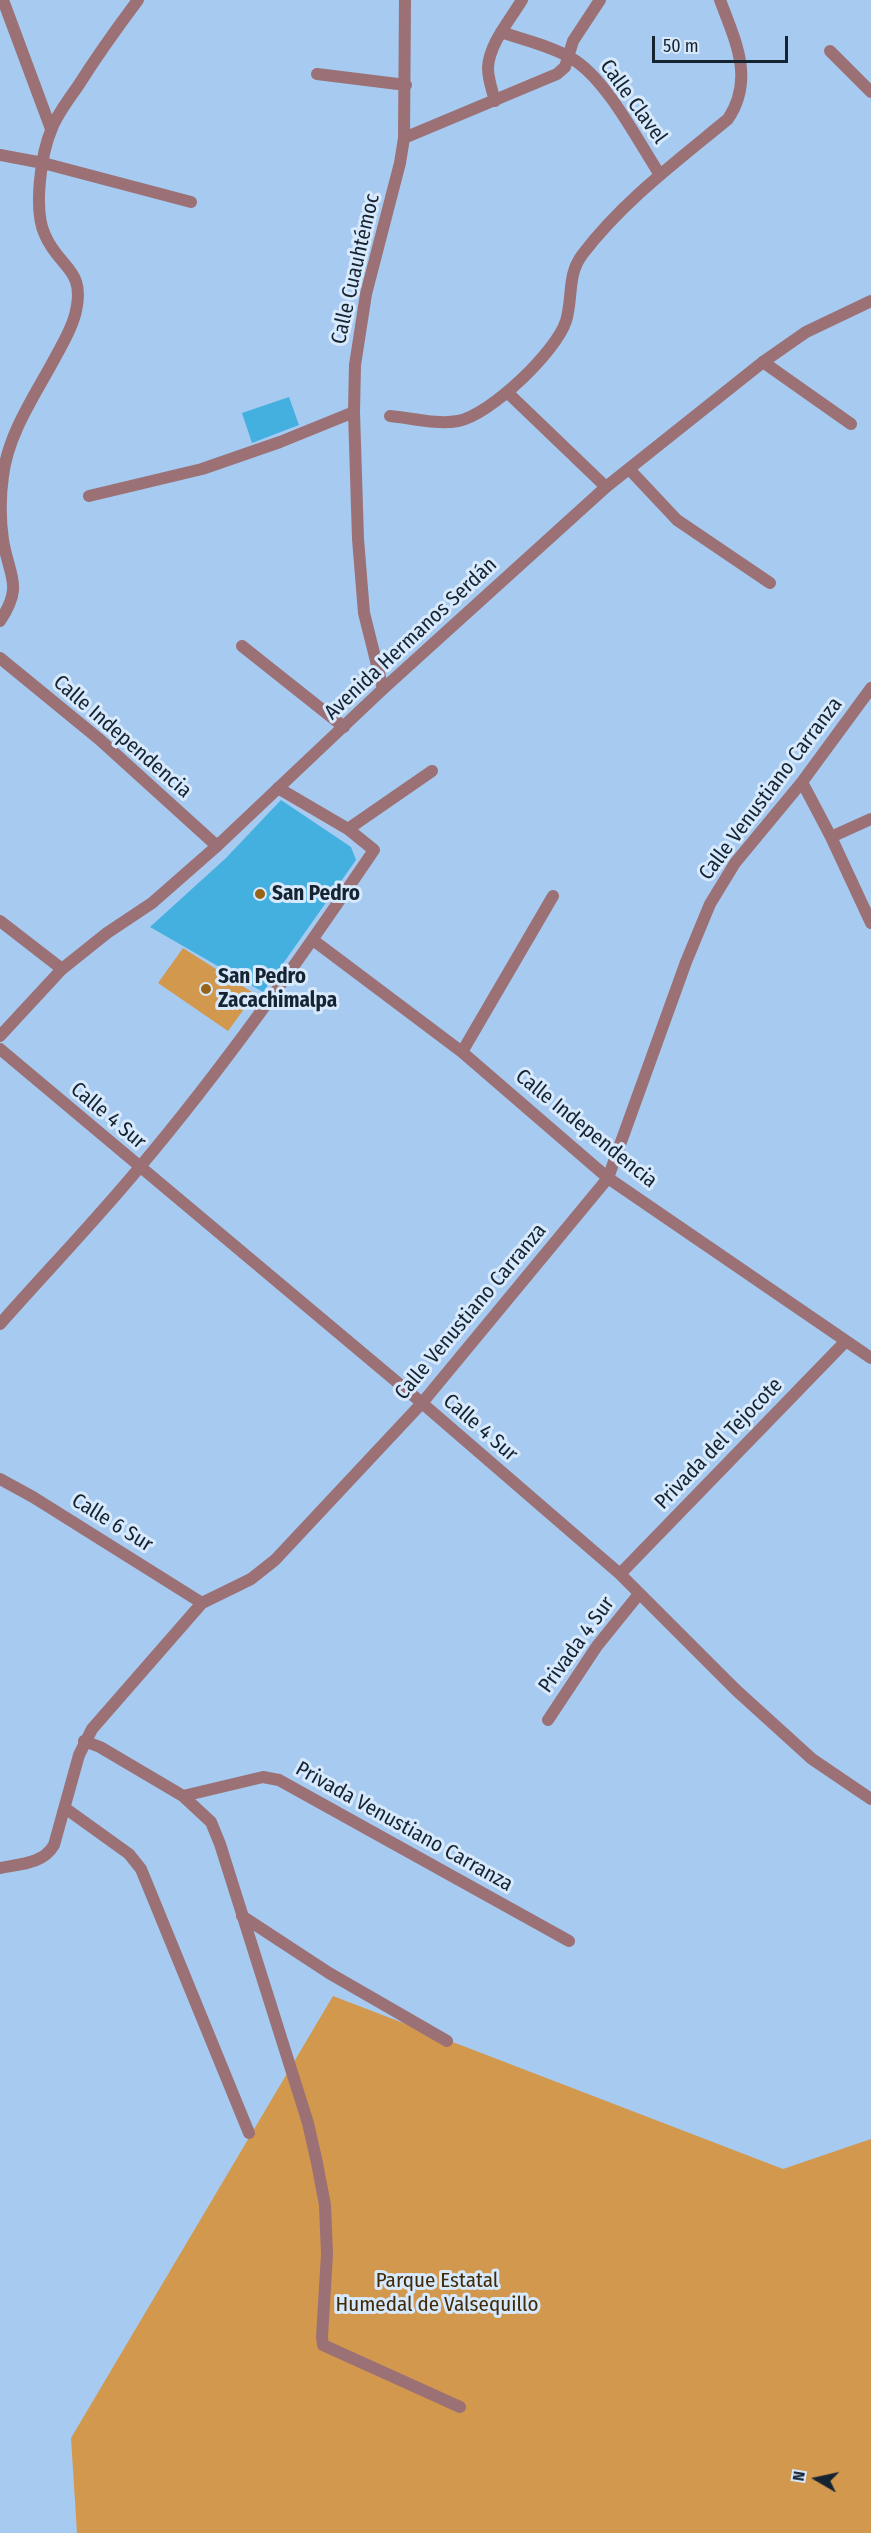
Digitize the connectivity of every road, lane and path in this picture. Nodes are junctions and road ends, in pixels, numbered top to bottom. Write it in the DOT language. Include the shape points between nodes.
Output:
graph roads {
  1 [pos="3,0"];
  2 [pos="138,0"];
  3 [pos="405,0"];
  4 [pos="522,0"];
  5 [pos="600,0"];
  6 [pos="720,0"];
  7 [pos="501,32"];
  8 [pos="830,51"];
  9 [pos="569,56"];
  10 [pos="317,74"];
  11 [pos="406,85"];
  12 [pos="871,92"];
  13 [pos="495,100"];
  14 [pos="51,129"];
  15 [pos="404,138"];
  16 [pos="0,155"];
  17 [pos="43,163"];
  18 [pos="660,175"];
  19 [pos="191,202"];
  20 [pos="871,301"];
  21 [pos="763,362"];
  22 [pos="507,392"];
  23 [pos="354,412"];
  24 [pos="390,416"];
  25 [pos="851,424"];
  26 [pos="0,441"];
  27 [pos="7,453"];
  28 [pos="629,470"];
  29 [pos="606,487"];
  30 [pos="89,496"];
  31 [pos="770,583"];
  32 [pos="0,621"];
  33 [pos="242,646"];
  34 [pos="0,658"];
  35 [pos="871,688"];
  36 [pos="384,689"];
  37 [pos="344,727"];
  38 [pos="432,771"];
  39 [pos="802,782"];
  40 [pos="278,788"];
  41 [pos="871,819"];
  42 [pos="348,829"];
  43 [pos="831,837"];
  44 [pos="217,846"];
  45 [pos="553,896"];
  46 [pos="0,921"];
  47 [pos="871,923"];
  48 [pos="313,940"];
  49 [pos="62,969"];
  50 [pos="0,1036"];
  51 [pos="0,1049"];
  52 [pos="462,1052"];
  53 [pos="139,1168"];
  54 [pos="608,1178"];
  55 [pos="0,1324"];
  56 [pos="845,1342"];
  57 [pos="871,1358"];
  58 [pos="422,1403"];
  59 [pos="0,1479"];
  60 [pos="620,1574"];
  61 [pos="639,1594"];
  62 [pos="202,1603"];
  63 [pos="548,1720"];
  64 [pos="84,1741"];
  65 [pos="183,1796"];
  66 [pos="871,1799"];
  67 [pos="65,1808"];
  68 [pos="0,1868"];
  69 [pos="242,1916"];
  70 [pos="569,1941"];
  71 [pos="447,2041"];
  72 [pos="249,2133"];
  73 [pos="460,2407"];
  1 -- 14 [label="street"];
  2 -- 14 [label="street"];
  3 -- 11 [label="street, Calle Cuauhtémoc"];
  4 -- 7 [label="street"];
  5 -- 9 [label="street" via="573,41"];
  6 -- 18 [label="street" via="740,54 742,84 736,107 728,119"];
  7 -- 9 [label="street, Calle Clavel"];
  7 -- 13 [label="street" via="488,68"];
  8 -- 12 [label="street"];
  9 -- 13 [label="street" via="557,74"];
  9 -- 18 [label="street, Calle Clavel" via="597,79"];
  10 -- 11 [label="street"];
  11 -- 15 [label="street, Calle Cuauhtémoc"];
  13 -- 15 [label="street"];
  14 -- 17 [label="street"];
  15 -- 23 [label="street, Calle Cuauhtémoc" via="362,316"];
  16 -- 17 [label="street"];
  17 -- 19 [label="street"];
  17 -- 27 [label="street" via="39,189 41,224 58,257 74,273 77,302 67,334"];
  18 -- 22 [label="street" via="621,210 580,257 572,273 565,323 542,359"];
  20 -- 21 [label="street, Avenida Hermanos Serdán" via="806,332"];
  21 -- 25 [label="street"];
  21 -- 28 [label="street, Avenida Hermanos Serdán"];
  22 -- 24 [label="street" via="472,417 457,421"];
  22 -- 29 [label="street"];
  23 -- 30 [label="street" via="202,469"];
  23 -- 36 [label="street, Calle Cuauhtémoc" via="364,613"];
  26 -- 27 [label="street"];
  27 -- 32 [label="street" via="1,512 14,592"];
  28 -- 29 [label="street, Avenida Hermanos Serdán"];
  28 -- 31 [label="street" via="677,520"];
  29 -- 36 [label="street, Avenida Hermanos Serdán"];
  33 -- 37 [label="street"];
  34 -- 44 [label="street, Calle Independencia"];
  35 -- 39 [label="street, Calle Venustiano Carranza"];
  36 -- 37 [label="street, Avenida Hermanos Serdán"];
  37 -- 40 [label="street, Avenida Hermanos Serdán"];
  38 -- 42 [label="street"];
  39 -- 43 [label="street"];
  39 -- 54 [label="street, Calle Venustiano Carranza" via="741,855 710,904"];
  40 -- 42 [label="street"];
  40 -- 44 [label="street, Avenida Hermanos Serdán"];
  41 -- 43 [label="street"];
  42 -- 48 [label="street" via="374,850"];
  43 -- 47 [label="street"];
  44 -- 49 [label="street, Avenida Hermanos Serdán" via="152,903"];
  45 -- 52 [label="street"];
  46 -- 49 [label="street"];
  48 -- 52 [label="street, Calle Independencia"];
  48 -- 53 [label="street"];
  49 -- 50 [label="street, Avenida Hermanos Serdán"];
  51 -- 53 [label="street, Calle 4 Sur"];
  52 -- 54 [label="street, Calle Independencia"];
  53 -- 55 [label="street"];
  53 -- 58 [label="street, Calle 4 Sur"];
  54 -- 56 [label="street, Calle Independencia"];
  54 -- 58 [label="street, Calle Venustiano Carranza"];
  56 -- 57 [label="street, Calle Independencia"];
  56 -- 60 [label="street, Privada del Tejocote"];
  58 -- 60 [label="street, Calle 4 Sur"];
  58 -- 62 [label="street, Calle Venustiano Carranza" via="275,1560 251,1579"];
  59 -- 62 [label="street, Calle 6 Sur"];
  60 -- 61 [label="street, Calle 4 Sur"];
  61 -- 63 [label="street, Privada 4 Sur" via="597,1646"];
  61 -- 66 [label="street, Calle 4 Sur" via="812,1759"];
  62 -- 64 [label="street, Calle Venustiano Carranza"];
  64 -- 65 [label="street"];
  64 -- 67 [label="street, Calle Venustiano Carranza"];
  65 -- 69 [label="street" via="211,1822"];
  65 -- 70 [label="street, Privada Venustiano Carranza" via="263,1777 279,1780"];
  67 -- 68 [label="street, Calle Venustiano Carranza" via="50,1852 40,1860"];
  67 -- 72 [label="street" via="129,1854 141,1869"];
  69 -- 71 [label="street" via="329,1973"];
  69 -- 73 [label="street" via="308,2123 325,2205 323,2345"];
}
